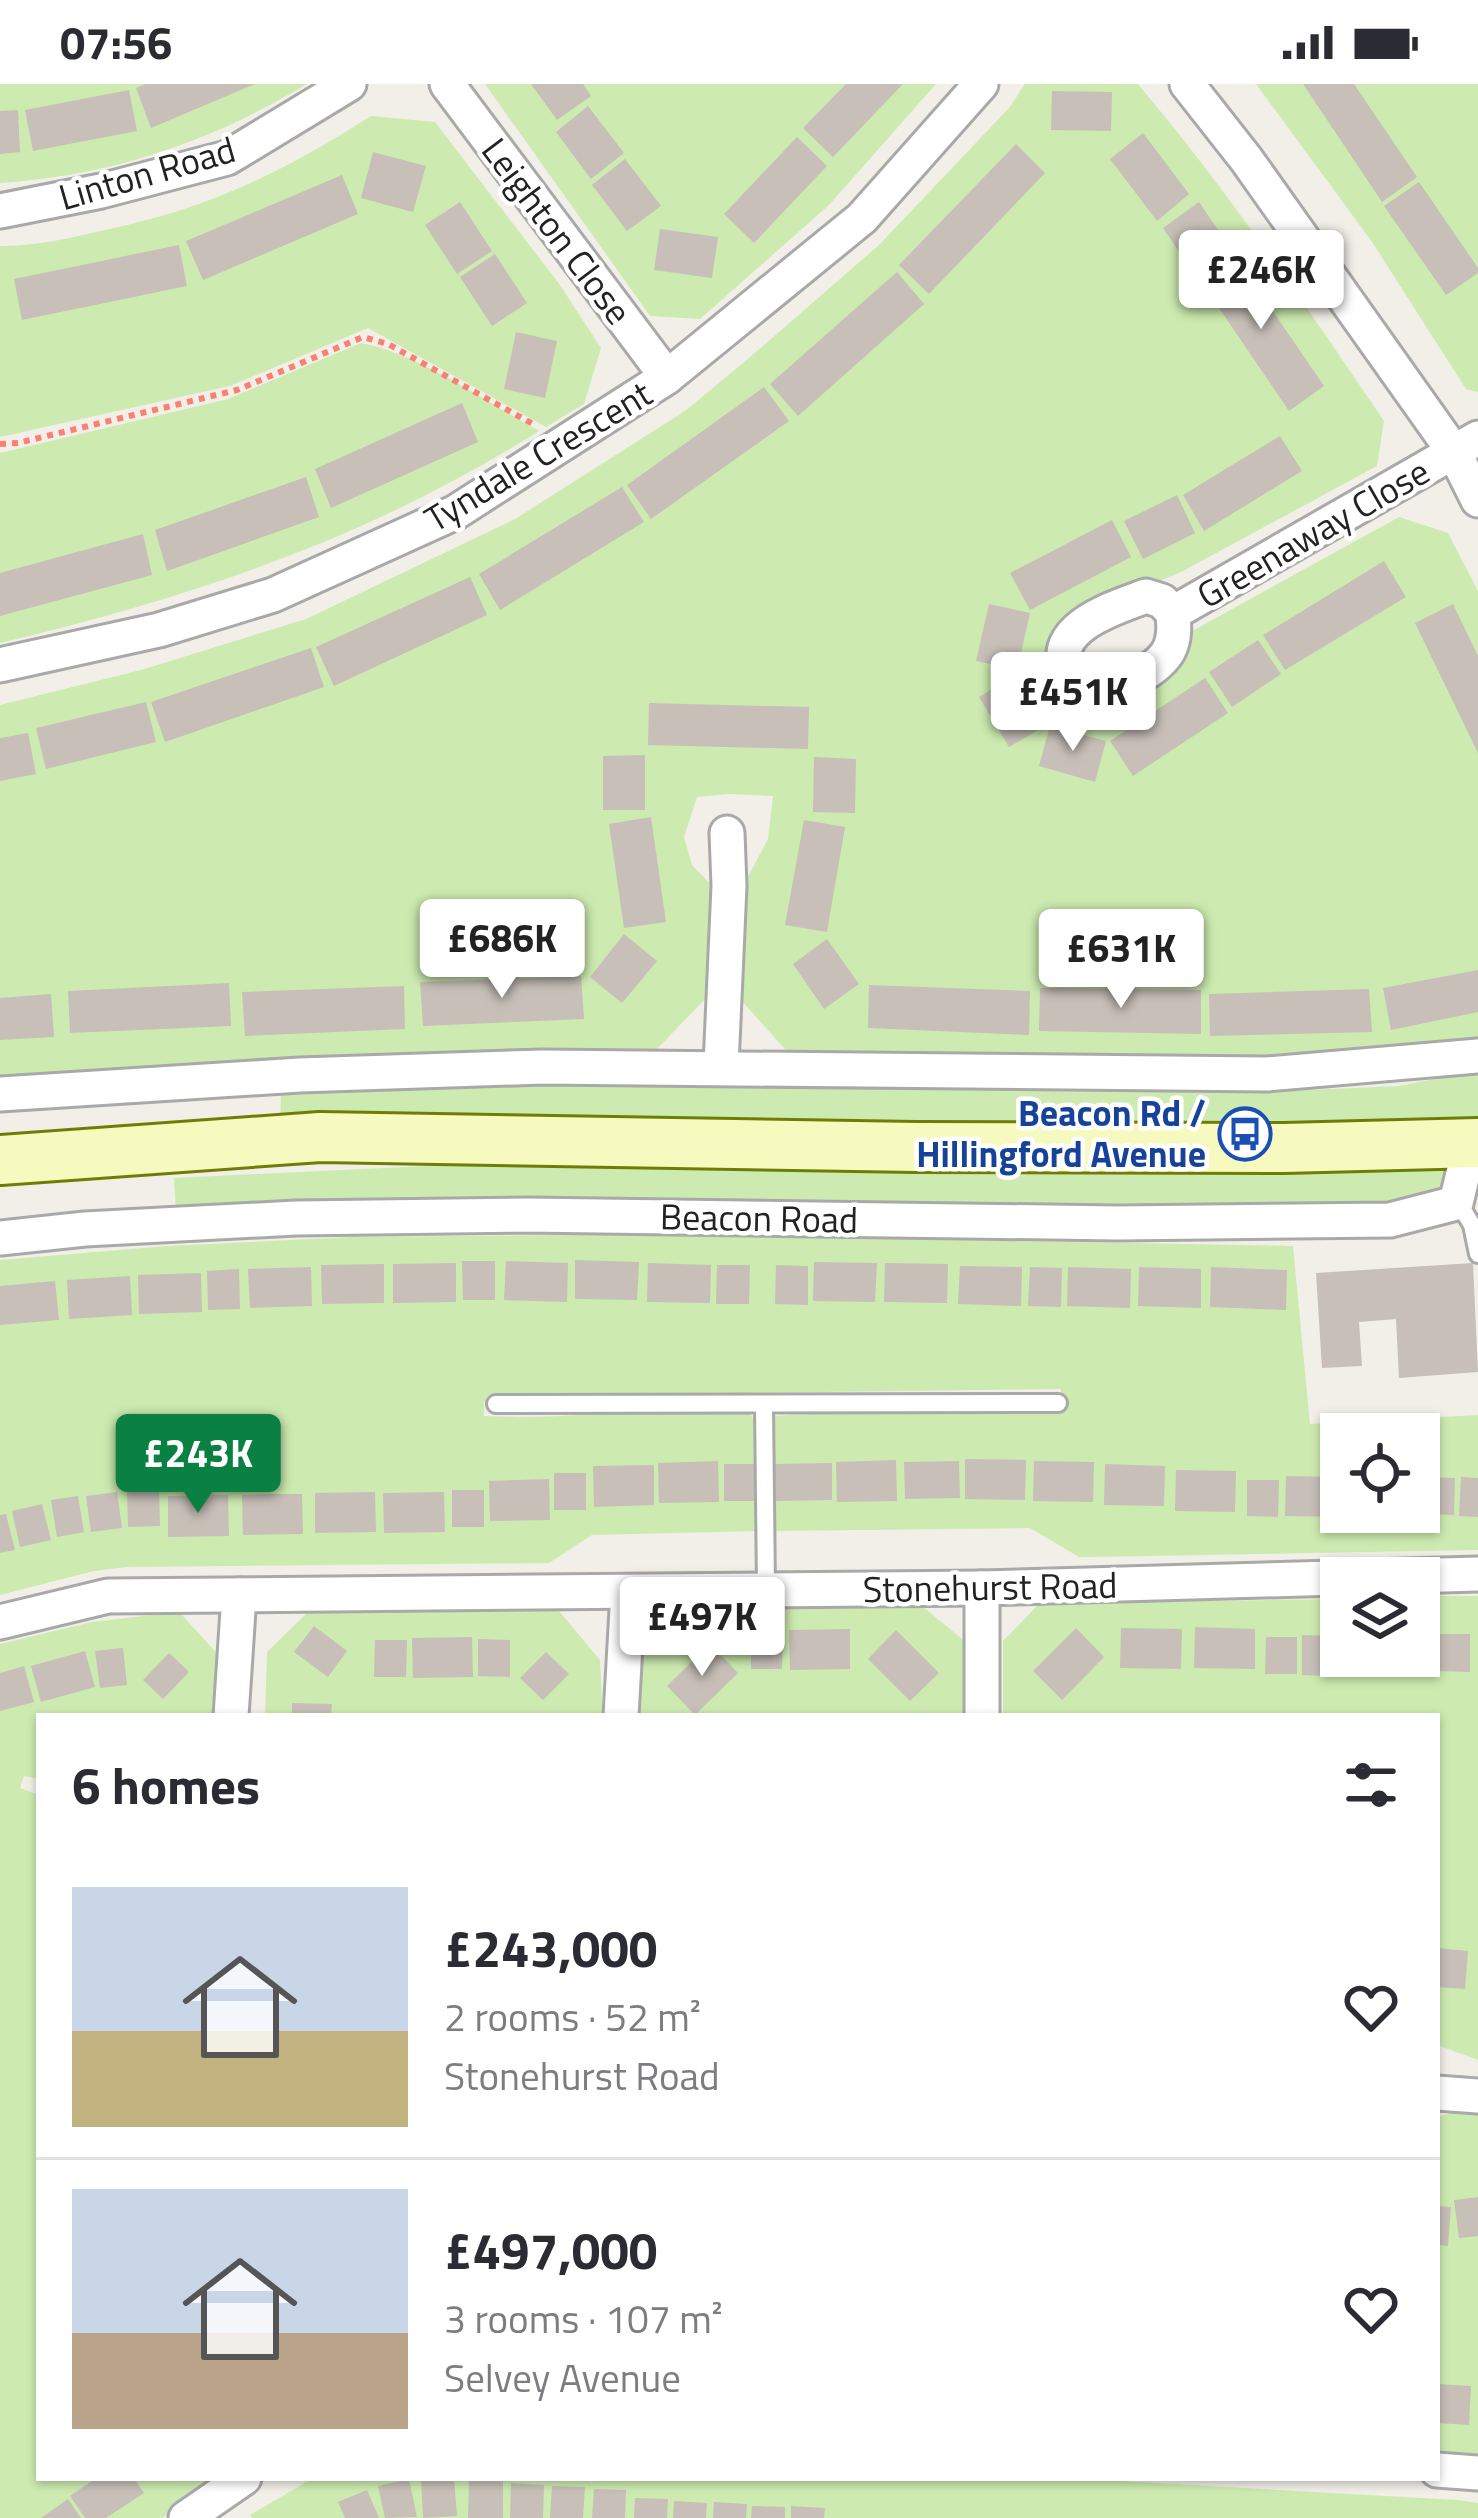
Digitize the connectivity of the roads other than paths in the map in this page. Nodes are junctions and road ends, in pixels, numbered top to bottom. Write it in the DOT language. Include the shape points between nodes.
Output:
graph roads {
  1 [pos="349,84"];
  2 [pos="447,84"];
  3 [pos="981,84"];
  4 [pos="1187,84"];
  5 [pos="0,211"];
  6 [pos="667,377"];
  7 [pos="1466,445"];
  8 [pos="1478,500"];
  9 [pos="1173,613"];
  10 [pos="0,665"];
  11 [pos="727,833"];
  12 [pos="1478,1055"];
  13 [pos="721,1066"];
  14 [pos="0,1094"];
  15 [pos="1474,1143"];
  16 [pos="0,1160"];
  17 [pos="1456,1200"];
  18 [pos="0,1238"];
  19 [pos="1478,1254"];
  20 [pos="1058,1402"];
  21 [pos="496,1404"];
  22 [pos="764,1405"];
  23 [pos="1478,1574"];
  24 [pos="982,1588"];
  25 [pos="766,1590"];
  26 [pos="628,1592"];
  27 [pos="239,1595"];
  28 [pos="0,1622"];
  29 [pos="231,1713"];
  30 [pos="621,1713"];
  31 [pos="982,1713"];
  32 [pos="1440,2093"];
  33 [pos="1478,2096"];
  34 [pos="1440,2470"];
  35 [pos="1478,2473"];
  36 [pos="240,2481"];
  37 [pos="186,2518"];
  1 -- 5 [label="street, Linton Road" via="227,158"];
  2 -- 6 [label="street, Leighton Close"];
  3 -- 6 [label="street, Tyndale Crescent" via="862,218"];
  4 -- 7 [label="street"];
  6 -- 10 [label="street, Tyndale Crescent" via="455,512 272,595"];
  7 -- 8 [label="street"];
  7 -- 9 [label="street, Greenaway Close"];
  11 -- 13 [label="street"];
  12 -- 13 [label="street" via="1267,1074"];
  13 -- 14 [label="street" via="322,1074"];
  15 -- 16 [label="main road, Beacon Road" via="916,1148 320,1137"];
  15 -- 17 [label="street, Beacon Road"];
  17 -- 18 [label="street, Beacon Road" via="1390,1220 526,1215 296,1218"];
  17 -- 19 [label="lane"];
  20 -- 22 [label="lane"];
  21 -- 22 [label="lane"];
  22 -- 25 [label="lane"];
  23 -- 24 [label="street, Stonehurst Road"];
  24 -- 25 [label="street, Stonehurst Road"];
  24 -- 31 [label="street"];
  25 -- 26 [label="street, Stonehurst Road"];
  26 -- 27 [label="street, Stonehurst Road"];
  26 -- 30 [label="street"];
  27 -- 28 [label="street, Stonehurst Road" via="108,1596"];
  27 -- 29 [label="street"];
  32 -- 33 [label="street"];
  34 -- 35 [label="street"];
  36 -- 37 [label="street"];
}
